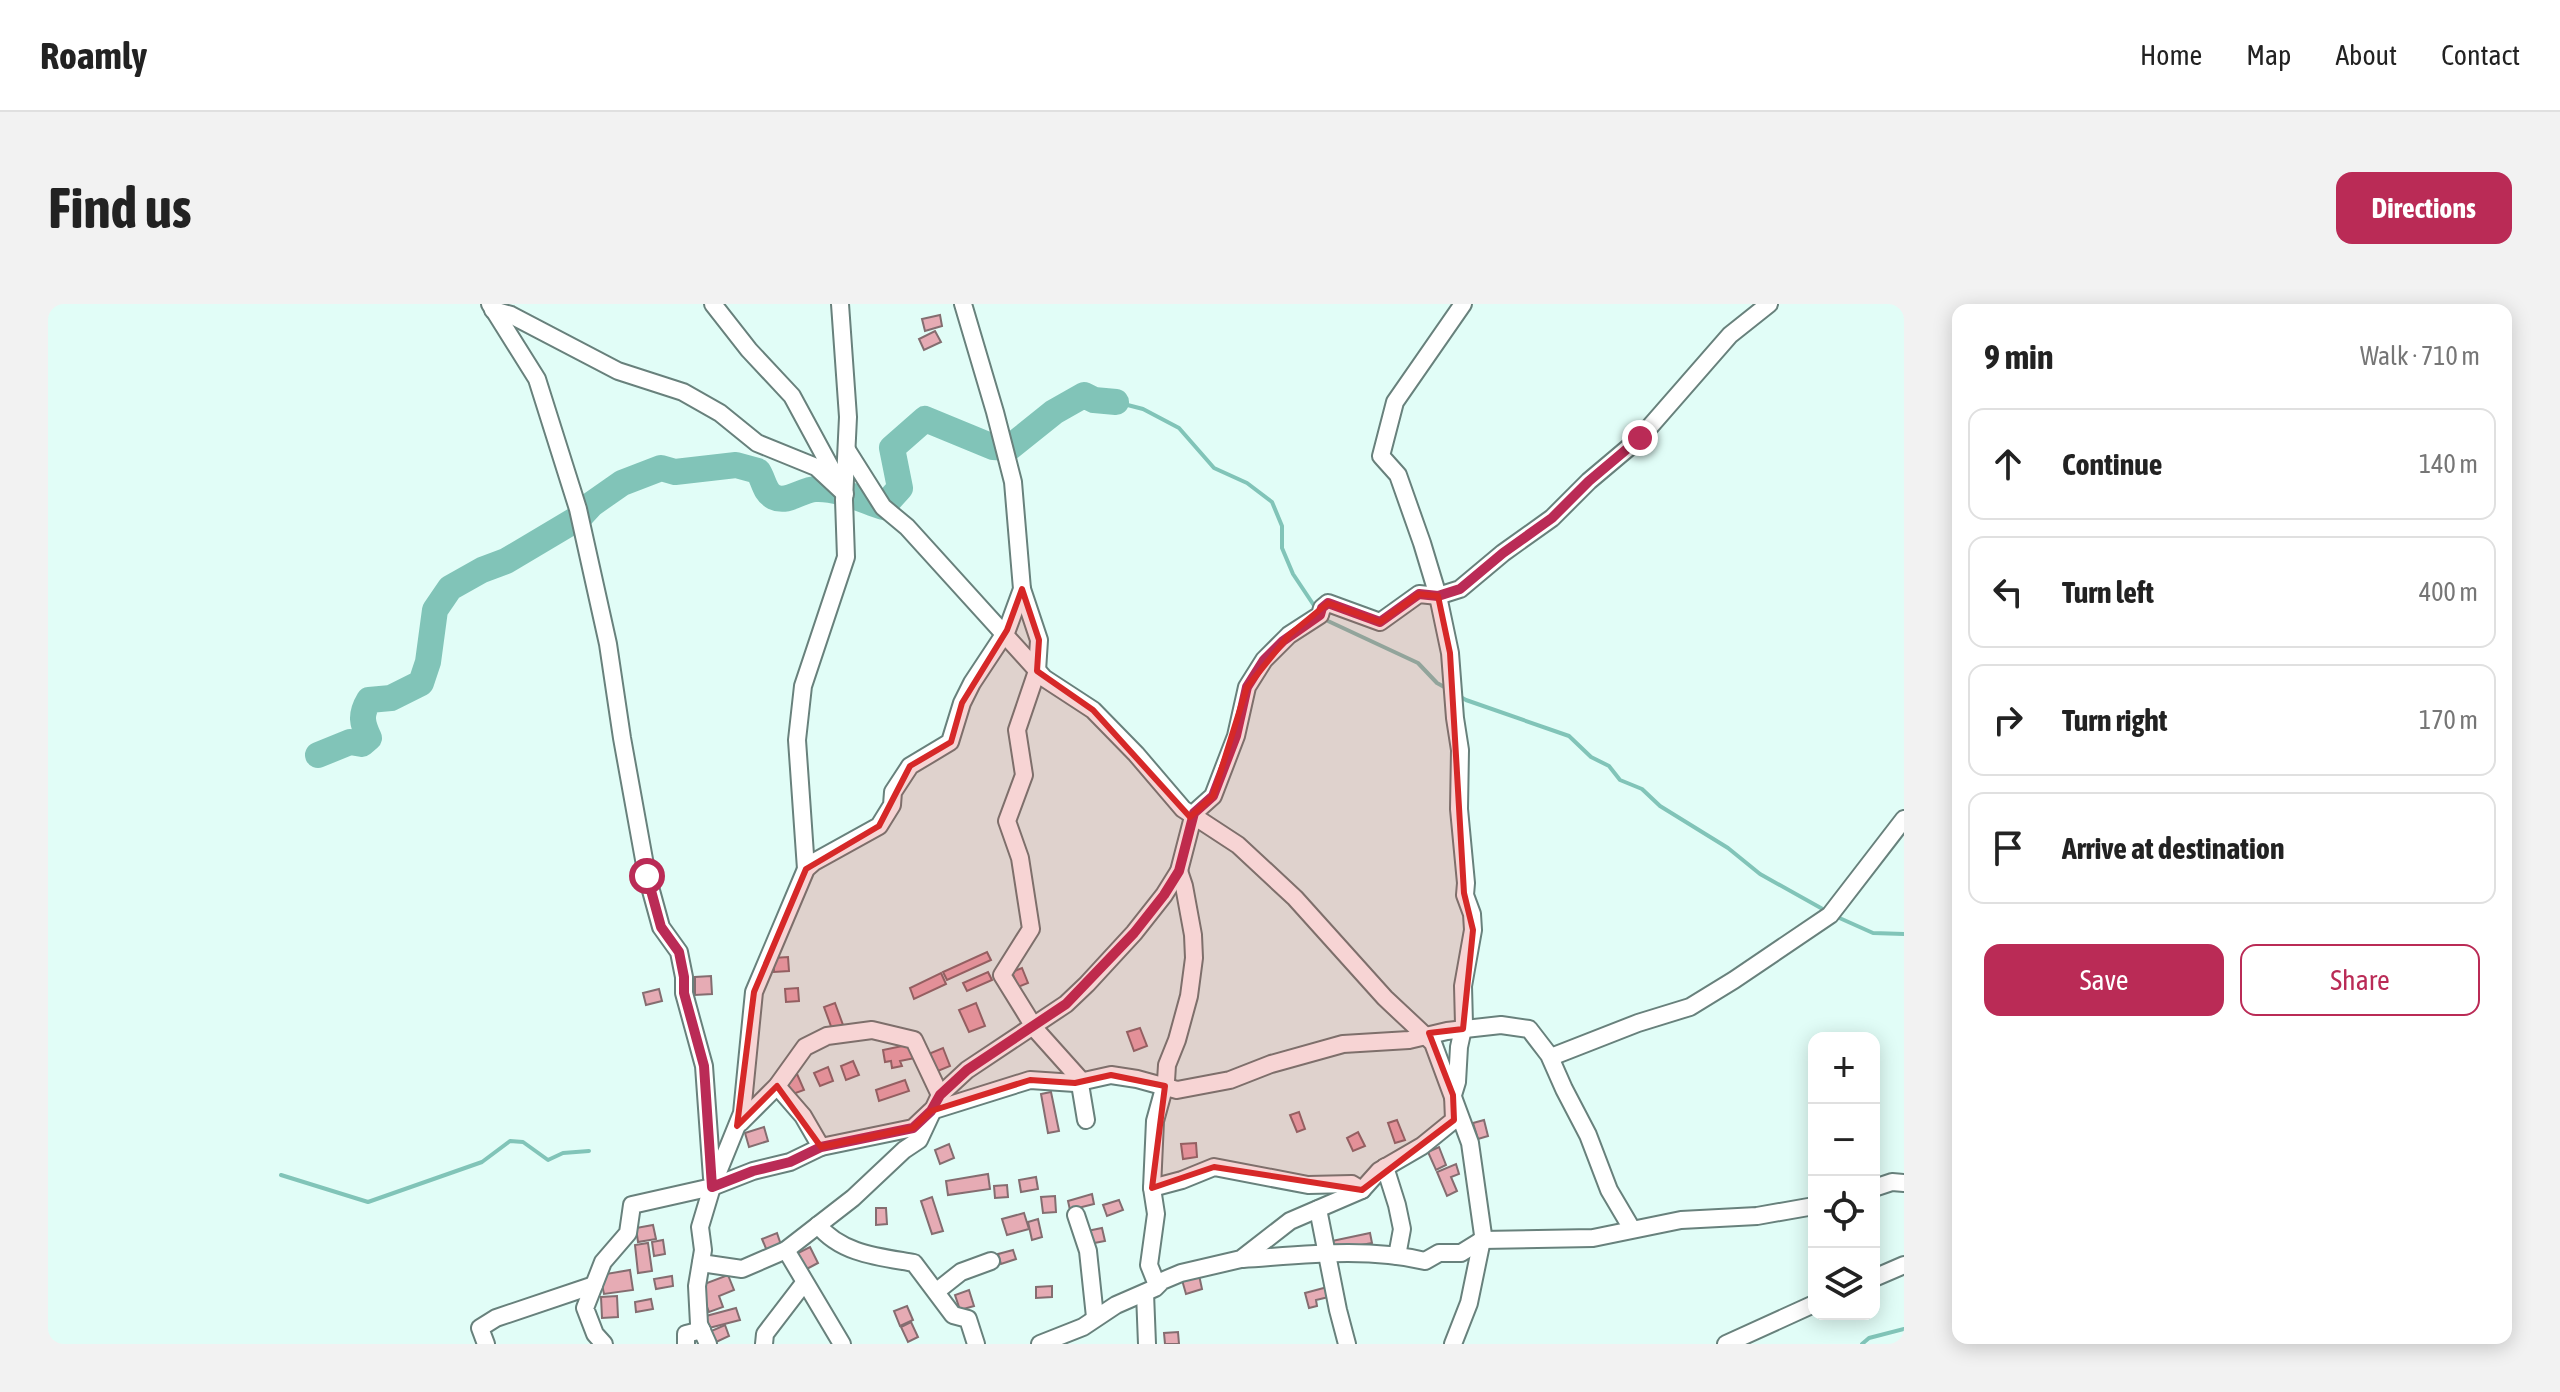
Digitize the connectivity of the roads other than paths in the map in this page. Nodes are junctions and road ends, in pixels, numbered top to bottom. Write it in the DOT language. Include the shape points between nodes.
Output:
graph roads {
  1 [pos="713,304"];
  2 [pos="840,304"];
  3 [pos="963,304"];
  4 [pos="1463,304"];
  5 [pos="1769,304"];
  6 [pos="492,307"];
  7 [pos="847,450"];
  8 [pos="845,494"];
  9 [pos="1022,589"];
  10 [pos="1438,596"];
  11 [pos="1005,634"];
  12 [pos="1037,671"];
  13 [pos="1193,816"];
  14 [pos="1904,819"];
  15 [pos="806,869"];
  16 [pos="1179,871"];
  17 [pos="1033,1025"];
  18 [pos="1463,1029"];
  19 [pos="1426,1036"];
  20 [pos="1551,1057"];
  21 [pos="1079,1082"];
  22 [pos="777,1086"];
  23 [pos="1165,1086"];
  24 [pos="940,1095"];
  25 [pos="1453,1095"];
  26 [pos="931,1111"];
  27 [pos="1086,1120"];
  28 [pos="737,1126"];
  29 [pos="821,1147"];
  30 [pos="1385,1167"];
  31 [pos="1904,1183"];
  32 [pos="1880,1186"];
  33 [pos="712,1187"];
  34 [pos="1152,1188"];
  35 [pos="1362,1190"];
  36 [pos="1808,1207"];
  37 [pos="1318,1209"];
  38 [pos="1076,1215"];
  39 [pos="818,1225"];
  40 [pos="1632,1229"];
  41 [pos="1482,1240"];
  42 [pos="786,1250"];
  43 [pos="1326,1254"];
  44 [pos="1397,1256"];
  45 [pos="1241,1259"];
  46 [pos="991,1261"];
  47 [pos="701,1263"];
  48 [pos="1904,1265"];
  49 [pos="1880,1275"];
  50 [pos="804,1283"];
  51 [pos="594,1285"];
  52 [pos="1151,1289"];
  53 [pos="937,1291"];
  54 [pos="1808,1307"];
  55 [pos="1095,1317"];
  56 [pos="705,1337"];
  57 [pos="486,1344"];
  58 [pos="604,1344"];
  59 [pos="686,1344"];
  60 [pos="764,1344"];
  61 [pos="842,1344"];
  62 [pos="976,1344"];
  63 [pos="1040,1344"];
  64 [pos="1147,1344"];
  65 [pos="1347,1344"];
  66 [pos="1453,1344"];
  67 [pos="1726,1344"];
  1 -- 8 [label="street" via="792,396"];
  2 -- 7 [label="street"];
  3 -- 9 [label="street" via="1013,482"];
  4 -- 10 [label="street" via="1395,402 1381,456 1398,475"];
  5 -- 10 [label="street" via="1730,335 1640,438 1552,518 1460,589"];
  6 -- 8 [label="street" via="618,371 683,392 757,443 816,467"];
  6 -- 33 [label="street" via="537,379 578,509 608,644 647,876 661,927 679,952 704,1066"];
  7 -- 8 [label="street"];
  7 -- 11 [label="street" via="883,507"];
  8 -- 15 [label="street" via="846,557 803,686 797,740"];
  9 -- 11 [label="street"];
  9 -- 12 [label="street" via="1039,640"];
  10 -- 13 [label="street" via="1419,594 1380,622 1328,603 1320,615 1289,635 1247,687 1236,736 1213,796"];
  10 -- 18 [label="street" via="1450,653 1460,750 1464,893 1473,928 1463,986"];
  11 -- 12 [label="street"];
  11 -- 15 [label="street" via="972,683 950,742 910,766 879,826"];
  12 -- 13 [label="street" via="1093,710"];
  12 -- 17 [label="street" via="1017,730 1024,775 1007,821 1020,858 1031,929 1002,975"];
  13 -- 16 [label="street"];
  13 -- 19 [label="street" via="1238,845 1295,898"];
  14 -- 20 [label="street" via="1830,915 1746,972 1690,1007"];
  15 -- 28 [label="street" via="754,992"];
  16 -- 17 [label="street" via="1134,933 1087,984"];
  16 -- 23 [label="street" via="1194,958"];
  17 -- 21 [label="street"];
  17 -- 24 [label="street"];
  18 -- 19 [label="street"];
  18 -- 20 [label="street" via="1529,1029"];
  18 -- 25 [label="street"];
  19 -- 23 [label="street" via="1343,1044 1230,1080 1177,1090"];
  19 -- 25 [label="street"];
  20 -- 40 [label="street" via="1609,1190"];
  21 -- 23 [label="street" via="1111,1075"];
  21 -- 26 [label="street" via="1030,1080"];
  21 -- 27 [label="street"];
  22 -- 24 [label="street" via="805,1047 827,1036 872,1030 914,1040"];
  22 -- 28 [label="street"];
  22 -- 29 [label="street"];
  23 -- 34 [label="street" via="1155,1121"];
  24 -- 26 [label="street"];
  25 -- 30 [label="street" via="1454,1120"];
  25 -- 41 [label="street" via="1470,1143"];
  26 -- 29 [label="street" via="913,1128"];
  26 -- 39 [label="street" via="919,1140"];
  28 -- 33 [label="street"];
  29 -- 33 [label="street"];
  30 -- 35 [label="street"];
  30 -- 44 [label="street" via="1402,1229"];
  31 -- 32 [label="street"];
  33 -- 47 [label="street" via="700,1227"];
  33 -- 51 [label="street" via="632,1205 628,1233 603,1262"];
  34 -- 35 [label="street" via="1214,1167 1308,1185 1352,1184"];
  34 -- 52 [label="street" via="1156,1214"];
  35 -- 37 [label="street"];
  36 -- 40 [label="street"];
  37 -- 43 [label="street"];
  37 -- 45 [label="street" via="1290,1221"];
  38 -- 55 [label="street" via="1088,1251"];
  39 -- 42 [label="street"];
  39 -- 53 [label="street" via="835,1242 855,1251 914,1263"];
  40 -- 41 [label="street" via="1593,1238"];
  41 -- 44 [label="street" via="1461,1253 1439,1253 1425,1261"];
  41 -- 66 [label="street" via="1469,1303"];
  42 -- 47 [label="street" via="742,1269"];
  42 -- 50 [label="street"];
  43 -- 44 [label="street"];
  43 -- 45 [label="street"];
  43 -- 65 [label="street"];
  45 -- 52 [label="street" via="1181,1273"];
  46 -- 53 [label="street" via="961,1272"];
  47 -- 56 [label="street" via="699,1324"];
  48 -- 49 [label="street"];
  50 -- 60 [label="street" via="765,1334"];
  50 -- 61 [label="street"];
  51 -- 57 [label="street" via="496,1318 480,1328"];
  51 -- 58 [label="street" via="585,1308"];
  52 -- 55 [label="street"];
  52 -- 64 [label="street"];
  53 -- 62 [label="street" via="953,1315 968,1319"];
  54 -- 67 [label="street"];
  55 -- 63 [label="street"];
  56 -- 59 [label="street" via="686,1334"];
}
